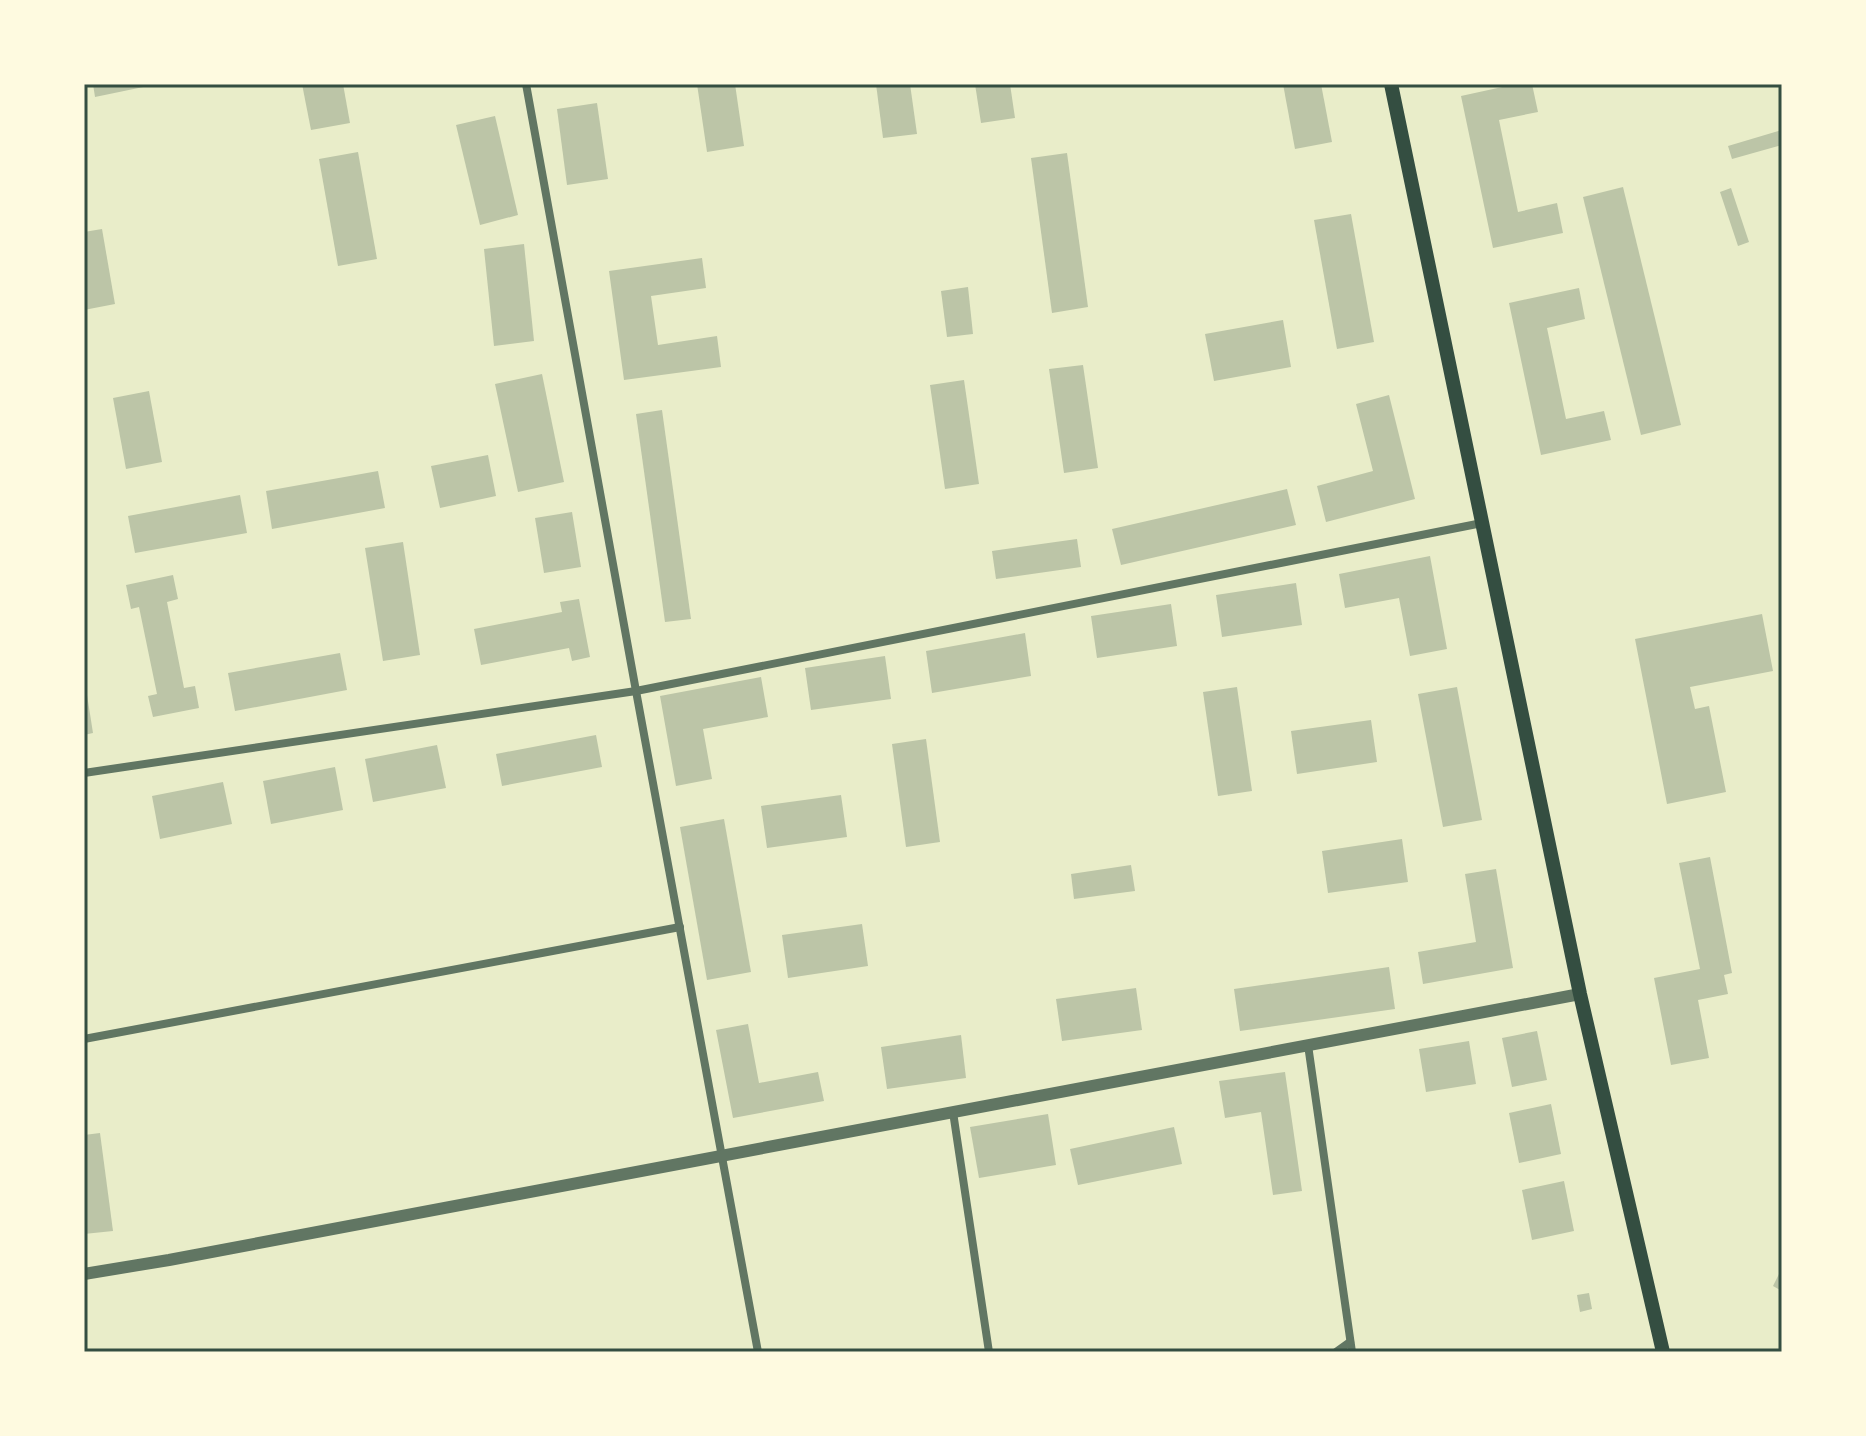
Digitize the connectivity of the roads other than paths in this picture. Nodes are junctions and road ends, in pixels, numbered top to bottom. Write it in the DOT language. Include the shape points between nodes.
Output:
graph roads {
  1 [pos="526,84"];
  2 [pos="1391,84"];
  3 [pos="1482,523"];
  4 [pos="636,691"];
  5 [pos="84,773"];
  6 [pos="680,927"];
  7 [pos="1580,994"];
  8 [pos="84,1039"];
  9 [pos="1308,1045"];
  10 [pos="953,1112"];
  11 [pos="723,1157"];
  12 [pos="84,1274"];
  13 [pos="1351,1347"];
  14 [pos="758,1352"];
  15 [pos="989,1352"];
  16 [pos="1336,1352"];
  17 [pos="1663,1352"];
  1 -- 4 [label="street"];
  2 -- 3 [label="main road"];
  3 -- 4 [label="street"];
  3 -- 7 [label="main road"];
  4 -- 5 [label="street"];
  4 -- 6 [label="street"];
  6 -- 8 [label="street"];
  6 -- 11 [label="street"];
  7 -- 9 [label="street"];
  7 -- 17 [label="main road"];
  9 -- 10 [label="street"];
  9 -- 13 [label="street"];
  10 -- 11 [label="street"];
  10 -- 15 [label="street"];
  11 -- 12 [label="street"];
  11 -- 14 [label="street"];
  13 -- 16 [label="street"];
}
